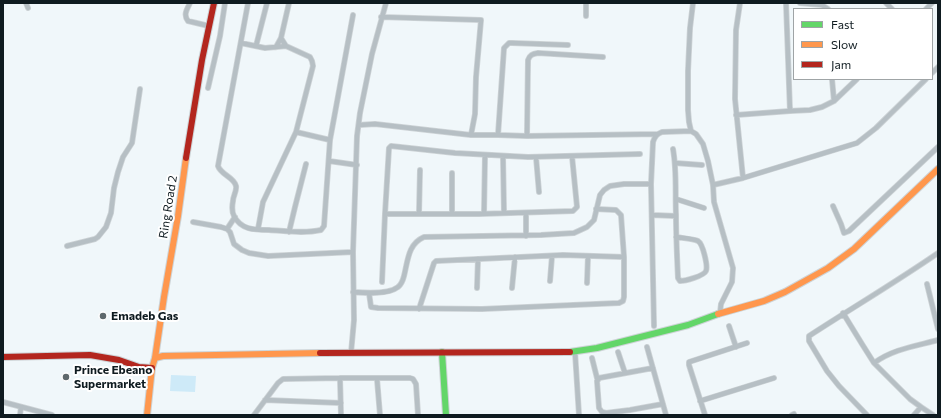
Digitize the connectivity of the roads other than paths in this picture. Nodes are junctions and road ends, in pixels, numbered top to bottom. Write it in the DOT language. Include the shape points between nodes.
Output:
graph roads {
  1 [pos="190,3"];
  2 [pos="214,3"];
  3 [pos="226,3"];
  4 [pos="248,3"];
  5 [pos="267,3"];
  6 [pos="289,3"];
  7 [pos="386,3"];
  8 [pos="586,3"];
  9 [pos="693,3"];
  10 [pos="740,3"];
  11 [pos="786,3"];
  12 [pos="800,3"];
  13 [pos="826,8"];
  14 [pos="353,15"];
  15 [pos="586,16"];
  16 [pos="381,17"];
  17 [pos="209,26"];
  18 [pos="281,38"];
  19 [pos="241,43"];
  20 [pos="568,45"];
  21 [pos="256,46"];
  22 [pos="286,46"];
  23 [pos="276,47"];
  24 [pos="603,57"];
  25 [pos="832,80"];
  26 [pos="856,80"];
  27 [pos="925,80"];
  28 [pos="208,88"];
  29 [pos="140,89"];
  30 [pos="834,101"];
  31 [pos="790,111"];
  32 [pos="736,115"];
  33 [pos="359,125"];
  34 [pos="691,131"];
  35 [pos="296,132"];
  36 [pos="471,134"];
  37 [pos="658,134"];
  38 [pos="498,135"];
  39 [pos="527,136"];
  40 [pos="330,140"];
  41 [pos="938,147"];
  42 [pos="673,149"];
  43 [pos="640,154"];
  44 [pos="485,155"];
  45 [pos="503,156"];
  46 [pos="572,156"];
  47 [pos="536,157"];
  48 [pos="329,161"];
  49 [pos="675,163"];
  50 [pos="306,164"];
  51 [pos="357,165"];
  52 [pos="702,165"];
  53 [pos="420,170"];
  54 [pos="938,170"];
  55 [pos="452,173"];
  56 [pos="743,178"];
  57 [pos="651,184"];
  58 [pos="713,185"];
  59 [pos="539,192"];
  60 [pos="676,199"];
  61 [pos="833,206"];
  62 [pos="704,208"];
  63 [pos="596,209"];
  64 [pos="504,213"];
  65 [pos="526,213"];
  66 [pos="385,214"];
  67 [pos="419,214"];
  68 [pos="452,214"];
  69 [pos="484,214"];
  70 [pos="652,215"];
  71 [pos="676,216"];
  72 [pos="234,217"];
  73 [pos="193,222"];
  74 [pos="227,228"];
  75 [pos="258,229"];
  76 [pos="289,232"];
  77 [pos="526,236"];
  78 [pos="676,237"];
  79 [pos="67,246"];
  80 [pos="352,252"];
  81 [pos="938,253"];
  82 [pos="552,256"];
  83 [pos="588,256"];
  84 [pos="515,257"];
  85 [pos="624,257"];
  86 [pos="478,259"];
  87 [pos="550,281"];
  88 [pos="382,282"];
  89 [pos="587,283"];
  90 [pos="926,284"];
  91 [pos="477,288"];
  92 [pos="512,288"];
  93 [pos="353,292"];
  94 [pos="369,293"];
  95 [pos="418,309"];
  96 [pos="720,313"];
  97 [pos="843,313"];
  98 [pos="654,326"];
  99 [pos="729,326"];
  100 [pos="938,329"];
  101 [pos="938,340"];
  102 [pos="747,344"];
  103 [pos="647,347"];
  104 [pos="736,347"];
  105 [pos="442,352"];
  106 [pos="575,352"];
  107 [pos="618,352"];
  108 [pos="351,353"];
  109 [pos="3,357"];
  110 [pos="155,358"];
  111 [pos="592,358"];
  112 [pos="874,362"];
  113 [pos="152,368"];
  114 [pos="652,368"];
  115 [pos="625,373"];
  116 [pos="340,378"];
  117 [pos="377,378"];
  118 [pos="774,378"];
  119 [pos="598,380"];
  120 [pos="265,400"];
  121 [pos="700,401"];
  122 [pos="3,402"];
  123 [pos="340,402"];
  124 [pos="663,404"];
  125 [pos="21,407"];
  126 [pos="921,407"];
  127 [pos="630,412"];
  128 [pos="20,415"];
  129 [pos="52,415"];
  130 [pos="147,415"];
  131 [pos="254,415"];
  132 [pos="341,415"];
  133 [pos="380,415"];
  134 [pos="418,415"];
  135 [pos="446,415"];
  136 [pos="579,415"];
  137 [pos="666,415"];
  138 [pos="705,415"];
  139 [pos="867,415"];
  140 [pos="914,415"];
  141 [pos="933,415"];
  1 -- 17 [label="street" via="185,14 188,21"];
  2 -- 17 [label="street, Ring Road 2"];
  3 -- 28 [label="street"];
  4 -- 19 [label="street"];
  5 -- 21 [label="street"];
  6 -- 18 [label="street"];
  7 -- 16 [label="street"];
  8 -- 15 [label="street"];
  9 -- 34 [label="street" via="688,71"];
  10 -- 32 [label="street" via="736,30"];
  11 -- 31 [label="street"];
  12 -- 13 [label="street" via="822,5"];
  14 -- 40 [label="street"];
  16 -- 33 [label="street"];
  16 -- 36 [label="street" via="481,20 475,114"];
  17 -- 110 [label="street, Ring Road 2"];
  18 -- 22 [label="street"];
  18 -- 23 [label="street"];
  19 -- 21 [label="street"];
  19 -- 72 [label="street" via="218,166 236,186 232,202"];
  20 -- 38 [label="street" via="512,43 504,48"];
  21 -- 23 [label="street"];
  22 -- 23 [label="street"];
  22 -- 35 [label="street" via="310,57 313,66"];
  24 -- 39 [label="street" via="538,53 530,56"];
  25 -- 30 [label="street"];
  26 -- 30 [label="street"];
  27 -- 56 [label="street" via="857,144"];
  29 -- 79 [label="street" via="132,144 123,157 118,172 106,227 95,239"];
  30 -- 31 [label="street" via="810,110"];
  31 -- 32 [label="street"];
  32 -- 56 [label="street"];
  33 -- 36 [label="street" via="375,124"];
  33 -- 51 [label="street"];
  34 -- 37 [label="street"];
  34 -- 58 [label="street" via="703,144"];
  35 -- 40 [label="street"];
  35 -- 75 [label="street" via="263,202"];
  36 -- 38 [label="street"];
  37 -- 39 [label="street"];
  37 -- 57 [label="street" via="653,142"];
  38 -- 39 [label="street"];
  40 -- 48 [label="street"];
  41 -- 61 [label="street" via="849,231 844,233"];
  42 -- 49 [label="street"];
  43 -- 46 [label="street"];
  44 -- 45 [label="street"];
  44 -- 66 [label="street" via="391,146"];
  44 -- 69 [label="street"];
  45 -- 47 [label="street"];
  45 -- 64 [label="street"];
  46 -- 47 [label="street"];
  46 -- 65 [label="street" via="577,207 573,211"];
  47 -- 59 [label="street"];
  48 -- 51 [label="street"];
  48 -- 76 [label="street" via="324,226 316,232"];
  49 -- 52 [label="street"];
  49 -- 60 [label="street"];
  50 -- 76 [label="street"];
  51 -- 80 [label="street"];
  53 -- 67 [label="street"];
  54 -- 96 [label="street" via="854,249 828,268 773,298"];
  55 -- 68 [label="street"];
  56 -- 58 [label="street"];
  57 -- 63 [label="street" via="610,186 600,195"];
  57 -- 70 [label="street"];
  58 -- 96 [label="street" via="714,202 734,268 732,282 721,304"];
  60 -- 62 [label="street"];
  60 -- 71 [label="street"];
  63 -- 77 [label="street" via="594,220 587,227 574,232"];
  63 -- 85 [label="street" via="616,210 621,215"];
  64 -- 65 [label="street"];
  64 -- 69 [label="street"];
  65 -- 77 [label="street"];
  66 -- 67 [label="street"];
  66 -- 88 [label="street"];
  67 -- 68 [label="street"];
  68 -- 69 [label="street"];
  70 -- 71 [label="street"];
  70 -- 98 [label="street"];
  71 -- 78 [label="street"];
  72 -- 74 [label="street"];
  72 -- 75 [label="street" via="240,224"];
  73 -- 74 [label="street"];
  74 -- 80 [label="street" via="234,244 249,253 268,256"];
  75 -- 76 [label="street"];
  77 -- 94 [label="street" via="424,237 414,243 410,250 403,281 399,287"];
  78 -- 78 [label="street" via="698,241 701,244 706,268 703,275 680,281"];
  80 -- 93 [label="street"];
  81 -- 97 [label="street"];
  82 -- 83 [label="street"];
  82 -- 84 [label="street"];
  82 -- 87 [label="street"];
  83 -- 85 [label="street"];
  83 -- 89 [label="street"];
  84 -- 86 [label="street"];
  84 -- 92 [label="street"];
  85 -- 95 [label="street" via="624,297 619,303"];
  86 -- 91 [label="street"];
  86 -- 95 [label="street" via="436,261"];
  90 -- 100 [label="street"];
  93 -- 94 [label="street"];
  93 -- 108 [label="street"];
  94 -- 95 [label="street" via="371,307"];
  96 -- 106 [label="street" via="688,325"];
  97 -- 112 [label="street"];
  97 -- 139 [label="street" via="809,336 809,342 827,371"];
  99 -- 104 [label="street"];
  101 -- 112 [label="street" via="895,351"];
  102 -- 104 [label="street"];
  103 -- 114 [label="street"];
  104 -- 121 [label="street" via="689,362"];
  105 -- 106 [label="street"];
  105 -- 108 [label="street"];
  105 -- 135 [label="street"];
  106 -- 136 [label="street"];
  107 -- 115 [label="street"];
  108 -- 110 [label="street" via="230,354"];
  109 -- 113 [label="street" via="90,355"];
  110 -- 113 [label="street, Ring Road 2"];
  111 -- 119 [label="street"];
  112 -- 126 [label="street"];
  113 -- 130 [label="street, Ring Road 2"];
  114 -- 115 [label="street"];
  114 -- 124 [label="street"];
  115 -- 119 [label="street"];
  116 -- 117 [label="street"];
  116 -- 120 [label="street" via="283,380"];
  116 -- 123 [label="street"];
  117 -- 133 [label="street"];
  117 -- 134 [label="street" via="413,380 416,384"];
  118 -- 121 [label="street"];
  119 -- 127 [label="street" via="599,408 602,412"];
  120 -- 123 [label="street"];
  120 -- 131 [label="street"];
  121 -- 138 [label="street"];
  122 -- 125 [label="street"];
  123 -- 132 [label="street"];
  124 -- 127 [label="street"];
  124 -- 137 [label="street"];
  125 -- 128 [label="street"];
  125 -- 129 [label="street"];
  126 -- 140 [label="street"];
  126 -- 141 [label="street"];
}
